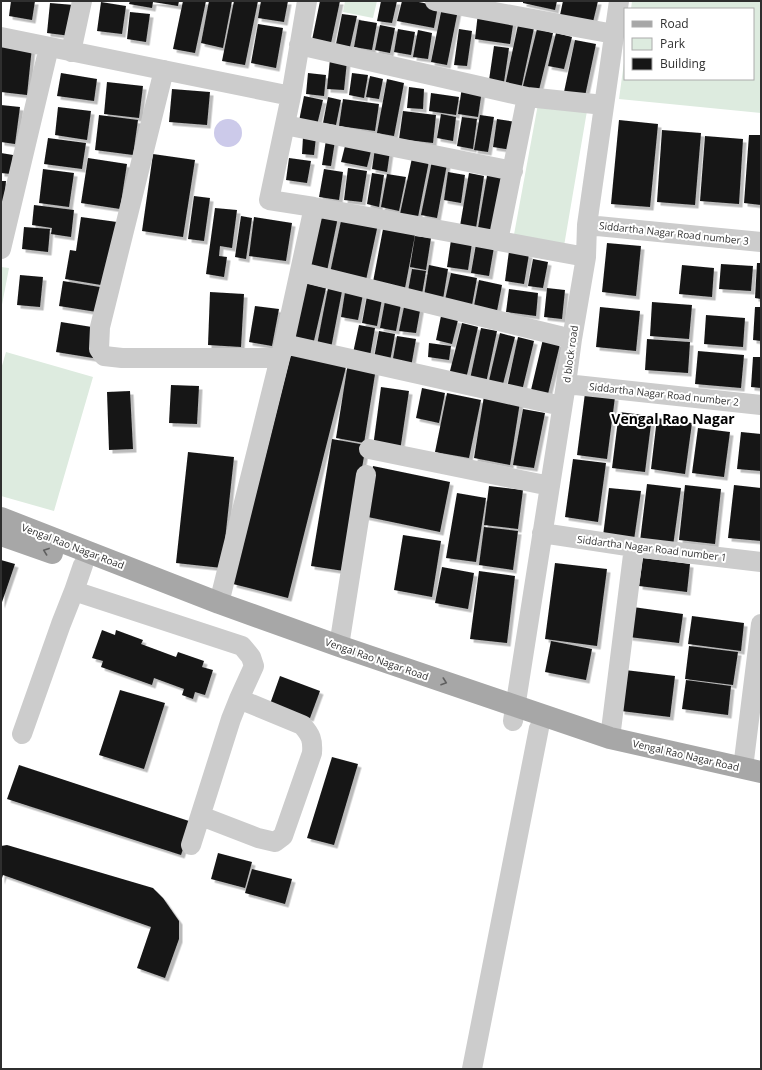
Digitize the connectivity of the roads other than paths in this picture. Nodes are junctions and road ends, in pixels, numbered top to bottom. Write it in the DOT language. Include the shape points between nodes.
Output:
graph roads {
  1 [pos="82,1"];
  2 [pos="307,1"];
  3 [pos="435,1"];
  4 [pos="619,1"];
  5 [pos="614,34"];
  6 [pos="1,37"];
  7 [pos="299,45"];
  8 [pos="49,47"];
  9 [pos="71,52"];
  10 [pos="164,70"];
  11 [pos="291,96"];
  12 [pos="527,96"];
  13 [pos="604,105"];
  14 [pos="286,125"];
  15 [pos="513,171"];
  16 [pos="314,207"];
  17 [pos="587,225"];
  18 [pos="498,241"];
  19 [pos="761,242"];
  20 [pos="1,249"];
  21 [pos="586,257"];
  22 [pos="301,272"];
  23 [pos="572,339"];
  24 [pos="282,351"];
  25 [pos="566,384"];
  26 [pos="761,405"];
  27 [pos="562,406"];
  28 [pos="369,449"];
  29 [pos="366,475"];
  30 [pos="550,486"];
  31 [pos="1,518"];
  32 [pos="542,533"];
  33 [pos="1,535"];
  34 [pos="634,547"];
  35 [pos="761,562"];
  36 [pos="83,565"];
  37 [pos="74,590"];
  38 [pos="205,602"];
  39 [pos="252,621"];
  40 [pos="761,624"];
  41 [pos="339,646"];
  42 [pos="239,699"];
  43 [pos="514,713"];
  44 [pos="539,728"];
  45 [pos="22,734"];
  46 [pos="610,738"];
  47 [pos="752,770"];
  48 [pos="761,785"];
  49 [pos="201,816"];
  50 [pos="191,845"];
  51 [pos="472,1069"];
  1 -- 9 [label="street"];
  2 -- 7 [label="street"];
  3 -- 5 [label="street"];
  4 -- 5 [label="street, d block road"];
  5 -- 13 [label="street, d block road"];
  6 -- 8 [label="street"];
  7 -- 11 [label="street"];
  7 -- 12 [label="street"];
  8 -- 9 [label="street"];
  8 -- 20 [label="street"];
  9 -- 10 [label="street"];
  10 -- 11 [label="street"];
  10 -- 24 [label="street" via="100,327 98,349 104,356 122,358"];
  11 -- 14 [label="street"];
  12 -- 13 [label="street"];
  12 -- 15 [label="street"];
  13 -- 17 [label="street, d block road"];
  14 -- 15 [label="street"];
  14 -- 16 [label="street" via="270,200"];
  15 -- 18 [label="street"];
  16 -- 18 [label="street"];
  16 -- 22 [label="street"];
  17 -- 19 [label="street, Siddartha Nagar Road number 3"];
  17 -- 21 [label="street, d block road"];
  18 -- 21 [label="street"];
  21 -- 23 [label="street, d block road"];
  22 -- 23 [label="street"];
  22 -- 24 [label="street"];
  23 -- 25 [label="street, d block road"];
  24 -- 27 [label="street"];
  24 -- 38 [label="street"];
  25 -- 26 [label="street, Siddartha Nagar Road number 2"];
  25 -- 27 [label="street, d block road"];
  27 -- 30 [label="street, d block road"];
  28 -- 30 [label="street"];
  29 -- 41 [label="street"];
  30 -- 32 [label="street, d block road"];
  31 -- 38 [label="main road, Vengal Rao Nagar Road"];
  32 -- 34 [label="street, Siddartha Nagar Road number 1"];
  32 -- 43 [label="street, d block road"];
  36 -- 33 [label="main road, Vengal Rao Nagar Road, one-way"];
  34 -- 35 [label="street, Siddartha Nagar Road number 1"];
  34 -- 46 [label="street"];
  36 -- 37 [label="street"];
  36 -- 38 [label="main road, Vengal Rao Nagar Road"];
  37 -- 42 [label="street" via="242,646 251,657 254,666"];
  37 -- 45 [label="street"];
  38 -- 39 [label="main road, Vengal Rao Nagar Road"];
  39 -- 41 [label="main road, Vengal Rao Nagar Road"];
  39 -- 43 [label="main road, Vengal Rao Nagar Road" via="396,681"];
  40 -- 47 [label="street"];
  41 -- 43 [label="main road, Vengal Rao Nagar Road, one-way"];
  42 -- 49 [label="street"];
  42 -- 49 [label="street" via="302,725 313,741 312,754 283,836 275,842"];
  43 -- 44 [label="main road, Vengal Rao Nagar Road"];
  43 -- 46 [label="main road, Vengal Rao Nagar Road"];
  44 -- 48 [label="main road, Vengal Rao Nagar Road" via="608,749"];
  44 -- 51 [label="street"];
  46 -- 47 [label="main road, Vengal Rao Nagar Road"];
  49 -- 50 [label="street"];
}
